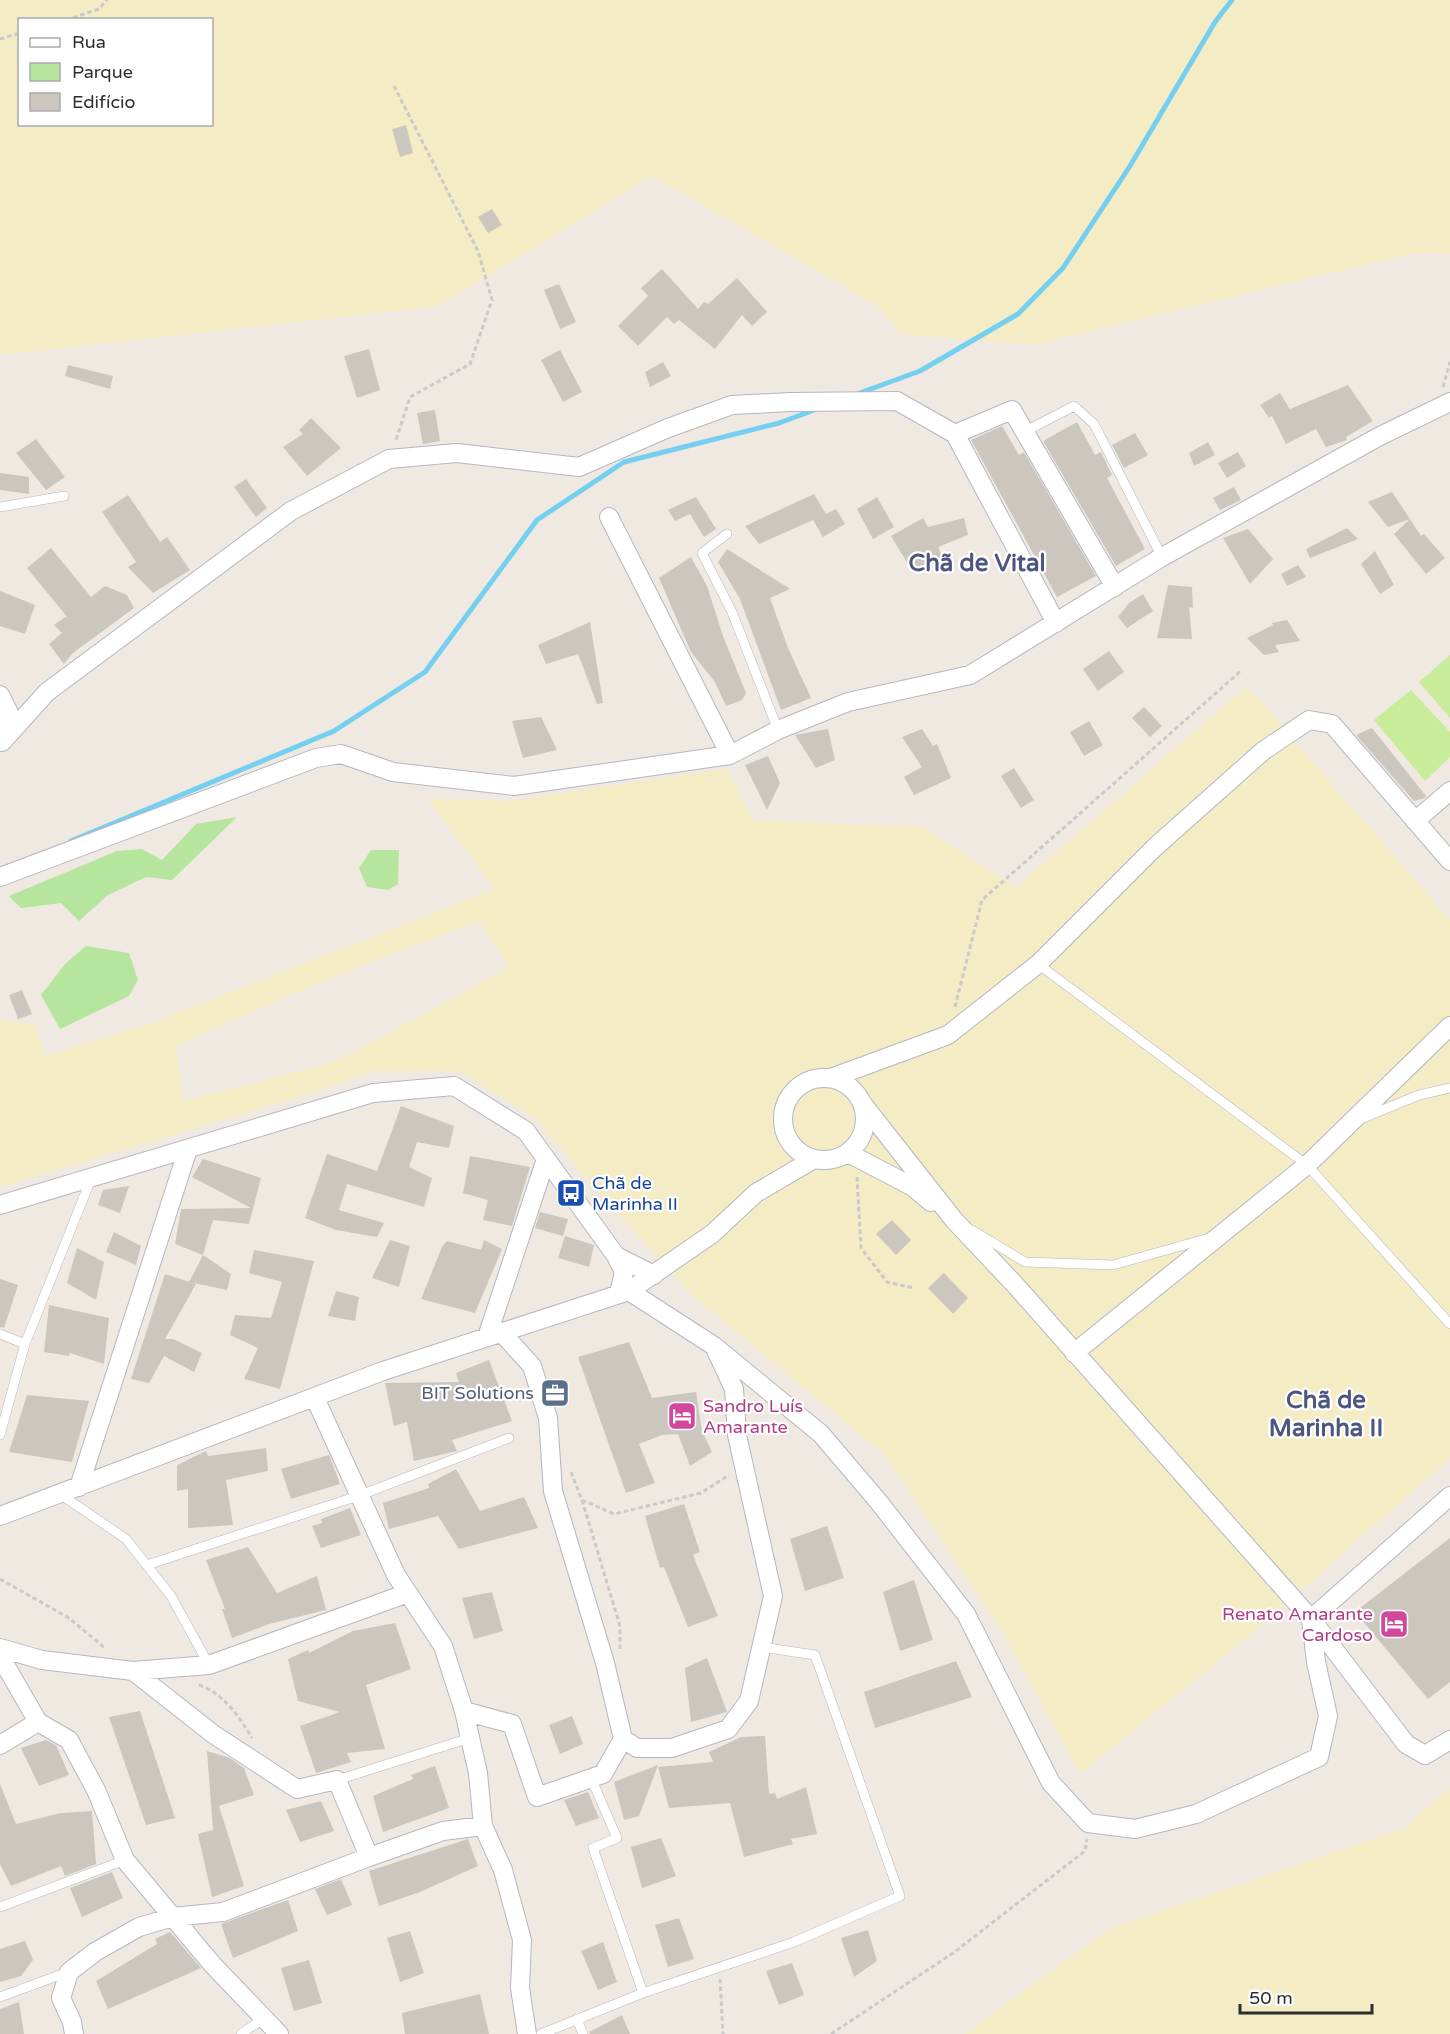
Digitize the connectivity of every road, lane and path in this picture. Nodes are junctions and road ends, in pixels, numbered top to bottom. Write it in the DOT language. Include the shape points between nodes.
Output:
graph roads {
  1 [pos="107,0"];
  2 [pos="72,18"];
  3 [pos="18,34"];
  4 [pos="0,39"];
  5 [pos="394,86"];
  6 [pos="1450,402"];
  7 [pos="1024,432"];
  8 [pos="955,434"];
  9 [pos="389,459"];
  10 [pos="64,496"];
  11 [pos="0,507"];
  12 [pos="609,518"];
  13 [pos="727,534"];
  14 [pos="1162,557"];
  15 [pos="1115,587"];
  16 [pos="1056,622"];
  17 [pos="1242,670"];
  18 [pos="0,695"];
  19 [pos="778,730"];
  20 [pos="1,743"];
  21 [pos="730,755"];
  22 [pos="1450,791"];
  23 [pos="1415,821"];
  24 [pos="1450,861"];
  25 [pos="0,877"];
  26 [pos="1038,964"];
  27 [pos="1450,1026"];
  28 [pos="948,1035"];
  29 [pos="831,1078"];
  30 [pos="1450,1088"];
  31 [pos="862,1103"];
  32 [pos="1347,1125"];
  33 [pos="188,1149"];
  34 [pos="852,1155"];
  35 [pos="546,1159"];
  36 [pos="814,1159"];
  37 [pos="1307,1165"];
  38 [pos="91,1178"];
  39 [pos="0,1205"];
  40 [pos="954,1220"];
  41 [pos="1220,1235"];
  42 [pos="616,1256"];
  43 [pos="654,1275"];
  44 [pos="914,1288"];
  45 [pos="624,1292"];
  46 [pos="1450,1324"];
  47 [pos="0,1334"];
  48 [pos="494,1334"];
  49 [pos="25,1344"];
  50 [pos="714,1346"];
  51 [pos="1074,1353"];
  52 [pos="315,1398"];
  53 [pos="0,1435"];
  54 [pos="509,1438"];
  55 [pos="742,1457"];
  56 [pos="569,1469"];
  57 [pos="79,1487"];
  58 [pos="60,1494"];
  59 [pos="358,1496"];
  60 [pos="1450,1496"];
  61 [pos="0,1516"];
  62 [pos="147,1565"];
  63 [pos="0,1580"];
  64 [pos="408,1593"];
  65 [pos="1311,1619"];
  66 [pos="762,1647"];
  67 [pos="0,1648"];
  68 [pos="0,1656"];
  69 [pos="209,1665"];
  70 [pos="133,1671"];
  71 [pos="193,1683"];
  72 [pos="464,1711"];
  73 [pos="38,1722"];
  74 [pos="470,1738"];
  75 [pos="252,1739"];
  76 [pos="623,1739"];
  77 [pos="1450,1740"];
  78 [pos="0,1745"];
  79 [pos="591,1778"];
  80 [pos="338,1779"];
  81 [pos="1088,1823"];
  82 [pos="483,1826"];
  83 [pos="369,1857"];
  84 [pos="125,1860"];
  85 [pos="0,1907"];
  86 [pos="173,1917"];
  87 [pos="719,1967"];
  88 [pos="69,1972"];
  89 [pos="643,1993"];
  90 [pos="0,1997"];
  91 [pos="264,2018"];
  92 [pos="577,2019"];
  93 [pos="74,2034"];
  94 [pos="241,2034"];
  95 [pos="279,2034"];
  96 [pos="527,2034"];
  97 [pos="541,2034"];
  98 [pos="583,2034"];
  99 [pos="723,2034"];
  100 [pos="831,2034"];
  1 -- 2 [label="path" via="99,9"];
  3 -- 4 [label="path"];
  5 -- 9 [label="path" via="478,251 492,300 470,364 410,397"];
  6 -- 14 [label="street" via="1380,436"];
  7 -- 8 [label="street" via="1012,410"];
  7 -- 14 [label="lane" via="1074,406 1094,424"];
  7 -- 15 [label="street"];
  8 -- 9 [label="street" via="897,401 791,402 732,405 579,466 457,453"];
  8 -- 16 [label="street"];
  9 -- 20 [label="street" via="291,511 47,692"];
  10 -- 11 [label="lane"];
  12 -- 21 [label="street"];
  13 -- 19 [label="lane" via="702,553 732,612"];
  14 -- 15 [label="street"];
  15 -- 16 [label="street"];
  16 -- 19 [label="street" via="970,675 848,702"];
  17 -- 28 [label="path" via="982,900"];
  18 -- 20 [label="street" via="9,713"];
  19 -- 21 [label="street"];
  21 -- 25 [label="street" via="514,786 393,772 341,754 316,758"];
  22 -- 23 [label="street"];
  23 -- 24 [label="street"];
  23 -- 26 [label="street" via="1332,724 1309,720 1263,751 1163,841"];
  26 -- 28 [label="street"];
  26 -- 37 [label="lane"];
  27 -- 32 [label="street"];
  28 -- 29 [label="street"];
  29 -- 31 [label="street" via="855,1091"];
  29 -- 36 [label="street" via="815,1078 800,1085 789,1096 783,1111 783,1127 789,1142"];
  30 -- 32 [label="lane" via="1419,1095"];
  31 -- 34 [label="street" via="864,1130"];
  31 -- 40 [label="street"];
  32 -- 37 [label="street"];
  33 -- 35 [label="street" via="373,1093 454,1086 526,1131"];
  33 -- 38 [label="street"];
  33 -- 57 [label="street"];
  34 -- 36 [label="street" via="826,1161"];
  34 -- 40 [label="street" via="913,1187"];
  34 -- 44 [label="path" via="861,1248 887,1282"];
  35 -- 42 [label="street"];
  35 -- 48 [label="street"];
  36 -- 43 [label="street" via="756,1193 712,1234"];
  37 -- 41 [label="street"];
  37 -- 46 [label="lane"];
  38 -- 39 [label="street"];
  38 -- 49 [label="lane"];
  40 -- 41 [label="lane" via="1025,1262 1113,1265"];
  40 -- 51 [label="street"];
  41 -- 51 [label="street"];
  42 -- 43 [label="street"];
  42 -- 45 [label="street" via="624,1272"];
  43 -- 45 [label="street"];
  45 -- 48 [label="street"];
  45 -- 50 [label="street"];
  47 -- 49 [label="lane"];
  48 -- 52 [label="street"];
  48 -- 76 [label="street" via="532,1366 548,1418 553,1491 605,1663"];
  49 -- 53 [label="lane"];
  50 -- 55 [label="street" via="734,1389"];
  50 -- 81 [label="street" via="821,1434 878,1501 966,1614 1051,1783"];
  51 -- 65 [label="street"];
  52 -- 57 [label="street"];
  52 -- 59 [label="street"];
  54 -- 59 [label="lane"];
  55 -- 56 [label="path" via="728,1477 701,1493 614,1514 582,1500"];
  55 -- 66 [label="street" via="773,1596"];
  57 -- 58 [label="street"];
  58 -- 61 [label="street"];
  58 -- 62 [label="lane" via="126,1539"];
  59 -- 62 [label="lane"];
  59 -- 64 [label="street"];
  60 -- 65 [label="street"];
  62 -- 69 [label="lane" via="171,1596"];
  63 -- 70 [label="path" via="69,1618"];
  64 -- 69 [label="street"];
  64 -- 72 [label="street" via="443,1646"];
  65 -- 77 [label="street" via="1406,1744 1425,1755"];
  65 -- 81 [label="street" via="1328,1716 1319,1758 1196,1814 1135,1829"];
  66 -- 76 [label="street" via="749,1701 728,1729 672,1748 637,1748"];
  66 -- 87 [label="lane" via="815,1655 900,1896 794,1942"];
  67 -- 70 [label="street" via="42,1660"];
  68 -- 73 [label="street"];
  69 -- 70 [label="street"];
  70 -- 80 [label="street" via="213,1734 297,1789"];
  71 -- 75 [label="path" via="212,1689 237,1713"];
  72 -- 74 [label="street"];
  72 -- 79 [label="street" via="512,1724 537,1797"];
  73 -- 78 [label="street"];
  73 -- 84 [label="street" via="69,1740 96,1790"];
  74 -- 80 [label="lane"];
  74 -- 82 [label="street"];
  76 -- 79 [label="street" via="603,1774"];
  79 -- 89 [label="lane" via="616,1838 593,1848"];
  80 -- 83 [label="street"];
  81 -- 100 [label="path" via="1085,1851 953,1953"];
  82 -- 83 [label="street" via="443,1832"];
  82 -- 96 [label="street" via="503,1870 522,1940 520,1988"];
  83 -- 86 [label="street" via="222,1912"];
  84 -- 85 [label="lane"];
  84 -- 86 [label="street"];
  86 -- 88 [label="street" via="139,1928 95,1952"];
  86 -- 91 [label="street"];
  87 -- 89 [label="lane"];
  87 -- 99 [label="path"];
  88 -- 90 [label="lane"];
  88 -- 93 [label="street" via="61,1998"];
  89 -- 92 [label="lane"];
  91 -- 94 [label="lane"];
  91 -- 95 [label="street"];
  92 -- 97 [label="lane"];
  92 -- 98 [label="lane"];
}
